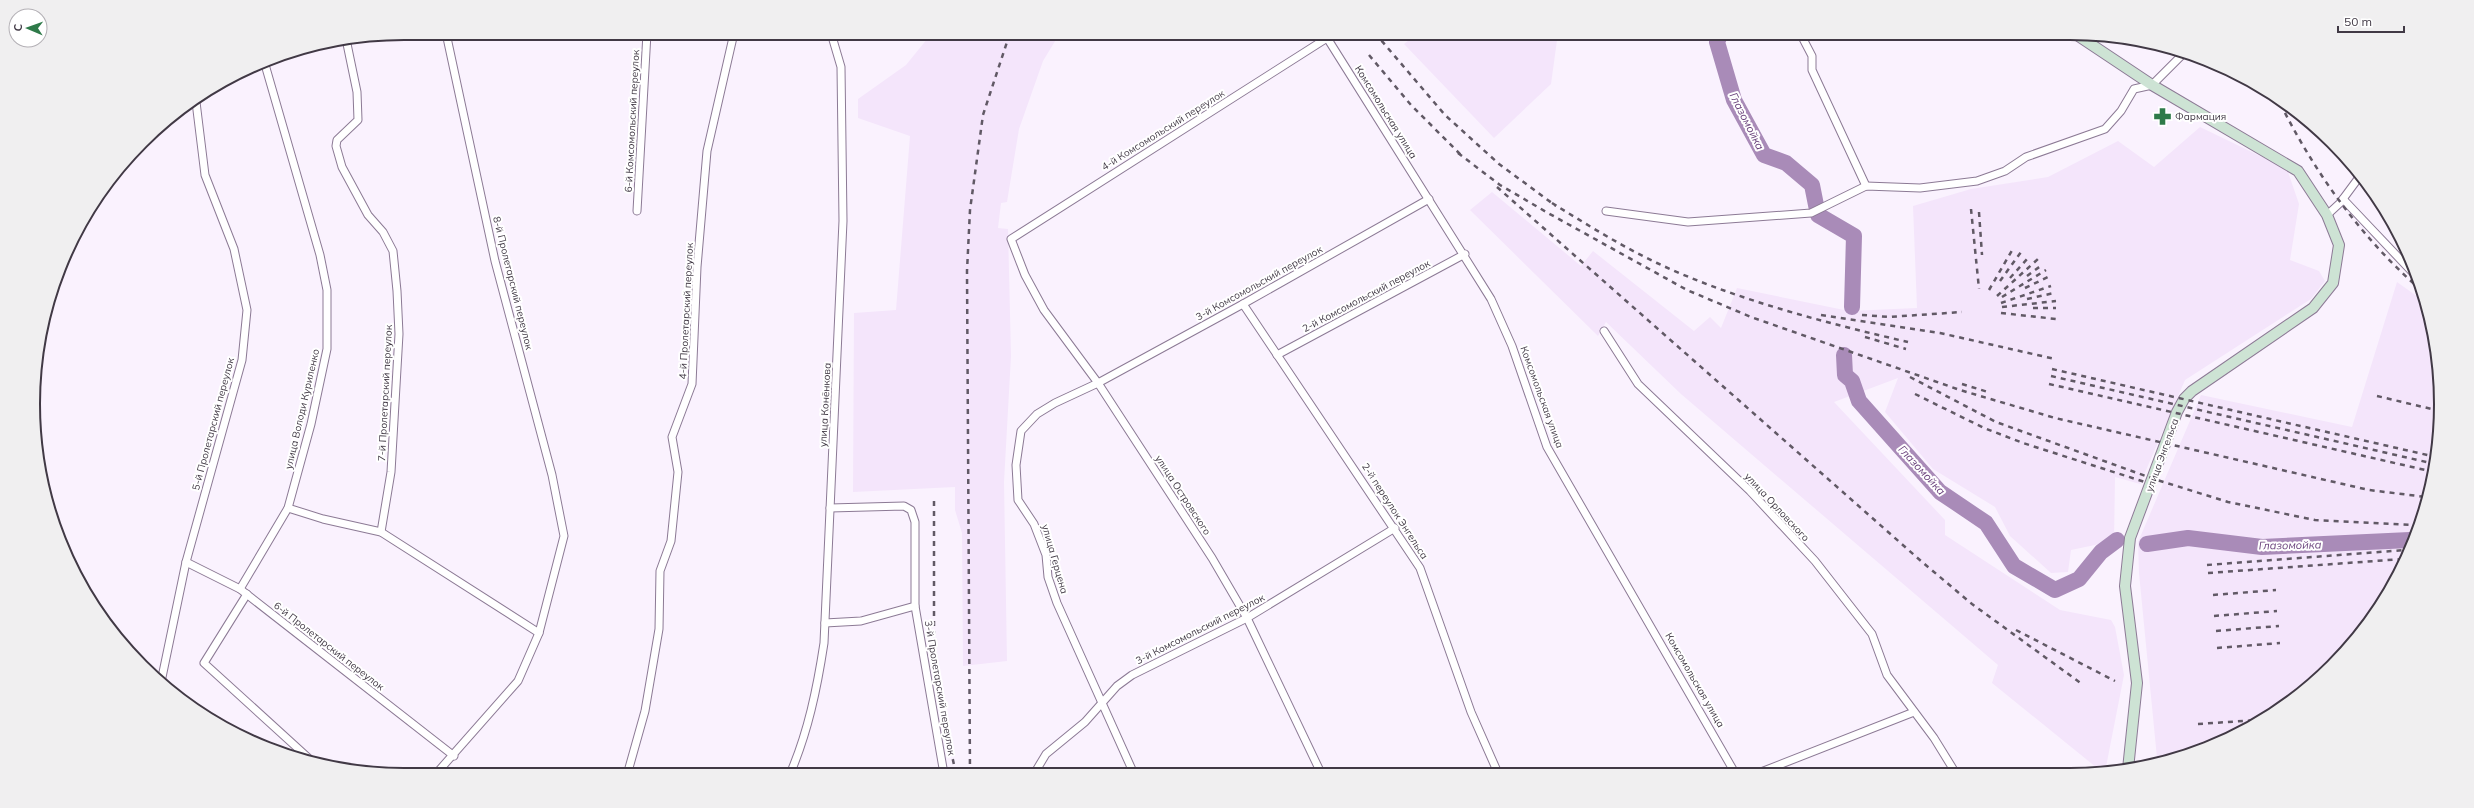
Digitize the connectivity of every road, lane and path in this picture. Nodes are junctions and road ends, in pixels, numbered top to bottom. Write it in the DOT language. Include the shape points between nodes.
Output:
graph roads {
  1 [pos="448,40"];
  2 [pos="647,40"];
  3 [pos="732,40"];
  4 [pos="833,40"];
  5 [pos="1317,40"];
  6 [pos="1328,40"];
  7 [pos="1804,40"];
  8 [pos="2085,41"];
  9 [pos="347,45"];
  10 [pos="2180,57"];
  11 [pos="266,68"];
  12 [pos="2152,85"];
  13 [pos="196,105"];
  14 [pos="2357,180"];
  15 [pos="1866,186"];
  16 [pos="1429,199"];
  17 [pos="2343,199"];
  18 [pos="637,211"];
  19 [pos="1606,211"];
  20 [pos="2327,215"];
  21 [pos="1011,239"];
  22 [pos="1465,254"];
  23 [pos="2406,266"];
  24 [pos="1243,304"];
  25 [pos="1604,331"];
  26 [pos="1277,356"];
  27 [pos="1098,383"];
  28 [pos="288,508"];
  29 [pos="830,508"];
  30 [pos="1395,528"];
  31 [pos="381,532"];
  32 [pos="186,562"];
  33 [pos="240,589"];
  34 [pos="247,594"];
  35 [pos="915,606"];
  36 [pos="1247,618"];
  37 [pos="825,623"];
  38 [pos="538,633"];
  39 [pos="162,676"];
  40 [pos="1102,704"];
  41 [pos="1914,712"];
  42 [pos="304,754"];
  43 [pos="454,756"];
  44 [pos="2129,763"];
  45 [pos="442,768"];
  46 [pos="629,768"];
  47 [pos="793,768"];
  48 [pos="943,768"];
  49 [pos="1038,768"];
  50 [pos="1131,768"];
  51 [pos="1319,768"];
  52 [pos="1496,768"];
  53 [pos="1733,768"];
  54 [pos="1771,768"];
  55 [pos="1953,768"];
  1 -- 38 [label="street, 8-й Пролетарский переулок" via="495,260 552,475 564,536"];
  2 -- 18 [label="street, 6-й Комсомольский переулок"];
  3 -- 46 [label="street, 4-й Пролетарский переулок" via="707,151 697,267 692,384 672,437 678,472 671,541 660,571 659,629 645,711"];
  4 -- 29 [label="street, улица Конёнкова" via="841,67 843,221"];
  5 -- 21 [label="street, 4-й Комсомольский переулок"];
  6 -- 16 [label="street, Комсомольская улица"];
  7 -- 15 [label="street" via="1812,56 1812,70"];
  8 -- 12 [label="street, улица Энгельса"];
  9 -- 31 [label="street, 7-й Пролетарский переулок" via="357,92 358,120 337,140 336,146 342,167 368,215 384,232 392,251 397,291 399,334 391,472"];
  10 -- 12 [label="street"];
  11 -- 28 [label="street, улица Володи Куриленко" via="320,255 327,290 328,348"];
  12 -- 15 [label="street" via="2134,89 2121,111 2105,129 2026,157 2004,171 1977,181 1920,188"];
  12 -- 20 [label="street, улица Энгельса" via="2298,170"];
  13 -- 32 [label="street, 5-й Пролетарский переулок" via="205,175 234,248 247,310 242,360"];
  14 -- 17 [label="street"];
  15 -- 19 [label="street" via="1812,213 1688,222"];
  16 -- 22 [label="street, Комсомольская улица"];
  16 -- 24 [label="street, 3-й Комсомольский переулок"];
  17 -- 20 [label="street"];
  17 -- 23 [label="street"];
  20 -- 44 [label="street, улица Энгельса" via="2339,245 2333,283 2313,308 2184,399 2130,538 2125,586 2137,683"];
  21 -- 27 [label="street, улица Островского" via="1025,275 1044,310"];
  22 -- 26 [label="street, 2-й Комсомольский переулок"];
  22 -- 53 [label="street, Комсомольская улица" via="1491,299 1512,346 1547,447"];
  24 -- 26 [label="street, 2-й переулок Энгельса"];
  24 -- 27 [label="street, 3-й Комсомольский переулок"];
  25 -- 41 [label="street, улица Орловского" via="1638,384 1750,491 1819,567 1872,634 1887,675"];
  26 -- 30 [label="street, 2-й переулок Энгельса"];
  27 -- 36 [label="street, улица Островского" via="1212,558"];
  27 -- 40 [label="street, улица Герцена" via="1037,414 1021,431 1016,464 1018,500 1034,524 1046,555 1048,577"];
  28 -- 31 [label="street"];
  28 -- 33 [label="street, улица Володи Куриленко"];
  29 -- 35 [label="street, 3-й Пролетарский переулок" via="904,506 911,510 915,522"];
  29 -- 37 [label="street, улица Конёнкова"];
  30 -- 36 [label="street, 3-й Комсомольский переулок"];
  30 -- 52 [label="street, 2-й переулок Энгельса" via="1420,568 1471,712"];
  31 -- 38 [label="street"];
  32 -- 33 [label="street, 6-й Пролетарский переулок"];
  32 -- 39 [label="street, 5-й Пролетарский переулок"];
  33 -- 34 [label="street, 6-й Пролетарский переулок"];
  34 -- 42 [label="street" via="204,663"];
  34 -- 43 [label="street, 6-й Пролетарский переулок"];
  35 -- 37 [label="street" via="860,621"];
  35 -- 48 [label="street, 3-й Пролетарский переулок"];
  36 -- 40 [label="street, 3-й Комсомольский переулок" via="1132,675 1117,686"];
  36 -- 51 [label="street, улица Островского"];
  37 -- 47 [label="street, улица Конёнкова" via="816,696 801,749"];
  38 -- 43 [label="street" via="518,681"];
  40 -- 49 [label="street, 3-й Комсомольский переулок" via="1085,722 1046,754"];
  40 -- 50 [label="street, улица Герцена"];
  41 -- 54 [label="street"];
  41 -- 55 [label="street, улица Орловского"];
  43 -- 45 [label="street"];
}
